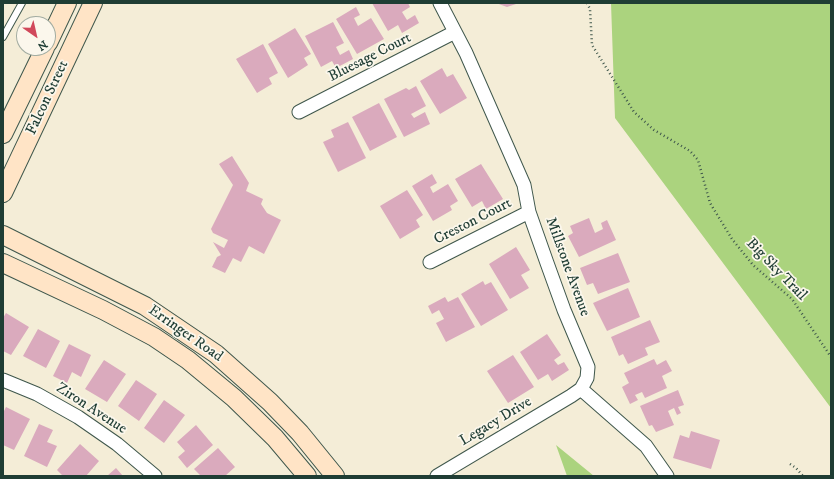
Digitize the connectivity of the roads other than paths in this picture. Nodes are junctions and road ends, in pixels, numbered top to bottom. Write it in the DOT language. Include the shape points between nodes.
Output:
graph roads {
  1 [pos="22,3"];
  2 [pos="67,3"];
  3 [pos="93,3"];
  4 [pos="440,3"];
  5 [pos="56,26"];
  6 [pos="455,32"];
  7 [pos="3,37"];
  8 [pos="42,56"];
  9 [pos="299,112"];
  10 [pos="3,134"];
  11 [pos="3,193"];
  12 [pos="529,212"];
  13 [pos="3,235"];
  14 [pos="430,262"];
  15 [pos="3,264"];
  16 [pos="3,380"];
  17 [pos="576,393"];
  18 [pos="155,476"];
  19 [pos="307,476"];
  20 [pos="335,476"];
  21 [pos="437,476"];
  22 [pos="667,476"];
  1 -- 7 [label="lane"];
  2 -- 5 [label="main road, Falcon Street"];
  3 -- 11 [label="main road, Falcon Street"];
  4 -- 6 [label="street, Millstone Avenue"];
  6 -- 9 [label="street, Bluesage Court"];
  6 -- 12 [label="street, Millstone Avenue" via="524,185"];
  8 -- 10 [label="main road, Falcon Street"];
  12 -- 14 [label="street, Creston Court"];
  12 -- 17 [label="street, Millstone Avenue" via="564,310 588,366 587,378"];
  13 -- 20 [label="main road, Erringer Road" via="145,306 216,354 270,402 300,433"];
  15 -- 19 [label="main road, Erringer Road" via="103,310 154,337 188,360 234,398 275,438"];
  16 -- 18 [label="street, Ziron Avenue" via="37,394 78,417 117,444"];
  17 -- 21 [label="street, Legacy Drive"];
  17 -- 22 [label="street" via="646,446"];
}
